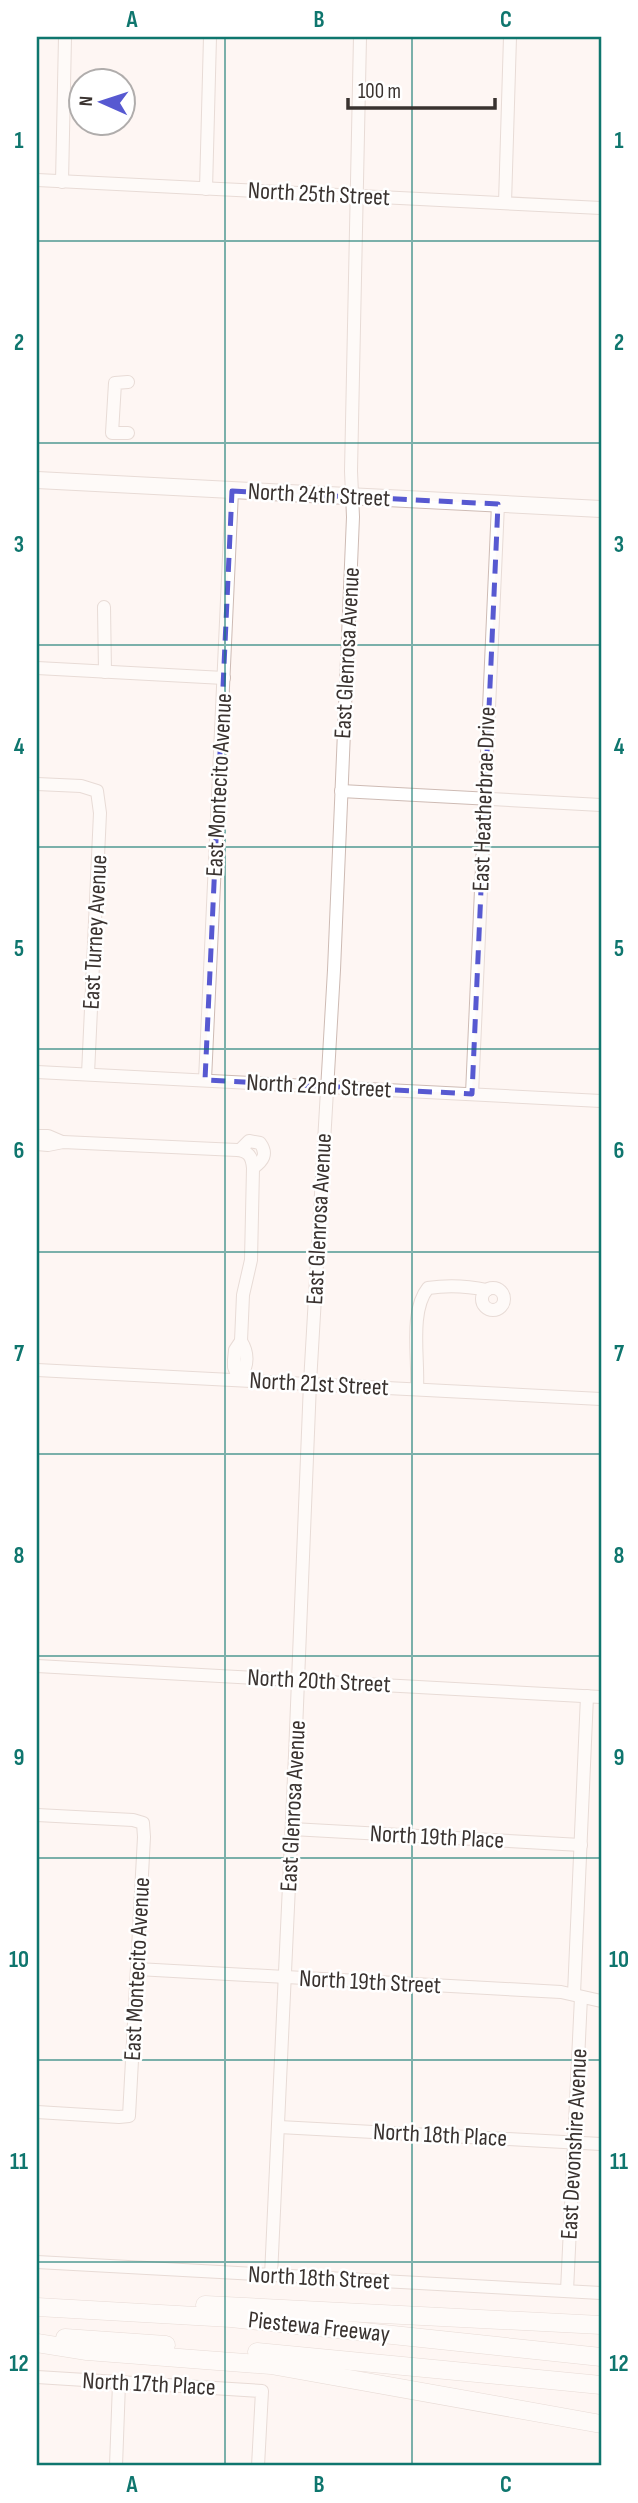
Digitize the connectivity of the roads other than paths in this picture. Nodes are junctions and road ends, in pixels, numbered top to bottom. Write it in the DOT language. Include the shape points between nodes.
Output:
graph roads {
  1 [pos="65,37"];
  2 [pos="210,37"];
  3 [pos="360,37"];
  4 [pos="510,37"];
  5 [pos="37,180"];
  6 [pos="62,181"];
  7 [pos="206,188"];
  8 [pos="357,197"];
  9 [pos="505,203"];
  10 [pos="601,208"];
  11 [pos="128,383"];
  12 [pos="128,433"];
  13 [pos="37,480"];
  14 [pos="232,491"];
  15 [pos="354,496"];
  16 [pos="498,504"];
  17 [pos="601,509"];
  18 [pos="104,607"];
  19 [pos="37,668"];
  20 [pos="106,672"];
  21 [pos="224,678"];
  22 [pos="37,784"];
  23 [pos="341,791"];
  24 [pos="484,799"];
  25 [pos="601,804"];
  26 [pos="37,1072"];
  27 [pos="89,1074"];
  28 [pos="205,1080"];
  29 [pos="326,1086"];
  30 [pos="472,1094"];
  31 [pos="601,1101"];
  32 [pos="37,1136"];
  33 [pos="62,1142"];
  34 [pos="37,1144"];
  35 [pos="487,1290"];
  36 [pos="37,1370"];
  37 [pos="239,1380"];
  38 [pos="310,1383"];
  39 [pos="417,1389"];
  40 [pos="601,1399"];
  41 [pos="37,1666"];
  42 [pos="298,1680"];
  43 [pos="587,1696"];
  44 [pos="601,1697"];
  45 [pos="37,1815"];
  46 [pos="292,1829"];
  47 [pos="581,1845"];
  48 [pos="137,1969"];
  49 [pos="285,1977"];
  50 [pos="578,1996"];
  51 [pos="601,2001"];
  52 [pos="37,2112"];
  53 [pos="279,2127"];
  54 [pos="574,2142"];
  55 [pos="601,2144"];
  56 [pos="37,2262"];
  57 [pos="271,2276"];
  58 [pos="567,2291"];
  59 [pos="601,2293"];
  60 [pos="37,2305"];
  61 [pos="601,2325"];
  62 [pos="37,2340"];
  63 [pos="601,2357"];
  64 [pos="37,2377"];
  65 [pos="119,2383"];
  66 [pos="601,2385"];
  67 [pos="601,2424"];
  68 [pos="116,2466"];
  69 [pos="258,2466"];
  1 -- 6 [label="street"];
  2 -- 7 [label="street"];
  3 -- 8 [label="street, East Glenrosa Avenue"];
  4 -- 9 [label="street"];
  5 -- 6 [label="street, North 25th Street"];
  6 -- 7 [label="street, North 25th Street"];
  7 -- 8 [label="street, North 25th Street"];
  8 -- 9 [label="street, North 25th Street"];
  8 -- 15 [label="street, East Glenrosa Avenue"];
  9 -- 10 [label="street, North 25th Street"];
  11 -- 12 [label="street" via="115,383 112,433"];
  13 -- 14 [label="main road, North 24th Street"];
  14 -- 15 [label="main road, North 24th Street"];
  14 -- 21 [label="street, East Montecito Avenue"];
  15 -- 16 [label="main road, North 24th Street"];
  15 -- 23 [label="street, East Glenrosa Avenue"];
  16 -- 17 [label="main road, North 24th Street"];
  16 -- 24 [label="street, East Heatherbrae Drive"];
  18 -- 20 [label="street"];
  19 -- 20 [label="street"];
  20 -- 21 [label="street"];
  21 -- 28 [label="street, East Montecito Avenue"];
  22 -- 27 [label="street, East Turney Avenue" via="97,791 100,813"];
  23 -- 24 [label="street"];
  23 -- 29 [label="street, East Glenrosa Avenue"];
  24 -- 25 [label="street"];
  24 -- 30 [label="street, East Heatherbrae Drive"];
  26 -- 27 [label="street, North 22nd Street"];
  27 -- 28 [label="street, North 22nd Street"];
  28 -- 29 [label="street, North 22nd Street"];
  29 -- 30 [label="street, North 22nd Street"];
  29 -- 38 [label="street, East Glenrosa Avenue"];
  30 -- 31 [label="street, North 22nd Street"];
  32 -- 33 [label="street"];
  33 -- 34 [label="street"];
  33 -- 37 [label="street" via="240,1150 250,1155 251,1260 243,1295 241,1340 235,1350"];
  35 -- 39 [label="street" via="435,1287 422,1295"];
  36 -- 37 [label="street, North 21st Street"];
  37 -- 38 [label="street, North 21st Street"];
  38 -- 39 [label="street, North 21st Street"];
  38 -- 42 [label="street, East Glenrosa Avenue"];
  39 -- 40 [label="street, North 21st Street"];
  41 -- 42 [label="street, North 20th Street"];
  42 -- 43 [label="street, North 20th Street"];
  42 -- 46 [label="street, East Glenrosa Avenue"];
  43 -- 44 [label="street, North 20th Street"];
  43 -- 47 [label="street, East Devonshire Avenue"];
  45 -- 48 [label="street, East Montecito Avenue" via="143,1823"];
  46 -- 47 [label="street, North 19th Place"];
  46 -- 49 [label="street, East Glenrosa Avenue"];
  47 -- 50 [label="street, East Devonshire Avenue"];
  48 -- 49 [label="street, North 19th Street"];
  48 -- 52 [label="street, East Montecito Avenue" via="128,2116"];
  49 -- 50 [label="street, North 19th Street"];
  49 -- 53 [label="street, East Glenrosa Avenue"];
  50 -- 51 [label="street, North 19th Street"];
  50 -- 54 [label="street, East Devonshire Avenue"];
  53 -- 54 [label="street, North 18th Place"];
  53 -- 57 [label="street, East Glenrosa Avenue"];
  54 -- 55 [label="street, North 18th Place"];
  54 -- 58 [label="street, East Devonshire Avenue"];
  56 -- 57 [label="street, North 18th Street"];
  57 -- 58 [label="street, North 18th Street"];
  58 -- 59 [label="street, North 18th Street"];
  60 -- 61 [label="highway" via="88,2301 286,2308"];
  60 -- 63 [label="highway, Piestewa Freeway" via="231,2318"];
  62 -- 66 [label="highway, Piestewa Freeway" via="88,2339 260,2352"];
  62 -- 67 [label="highway" via="88,2351 271,2365"];
  64 -- 65 [label="street, North 17th Place"];
  65 -- 68 [label="street"];
  65 -- 69 [label="street, North 17th Place" via="262,2391"];
}
